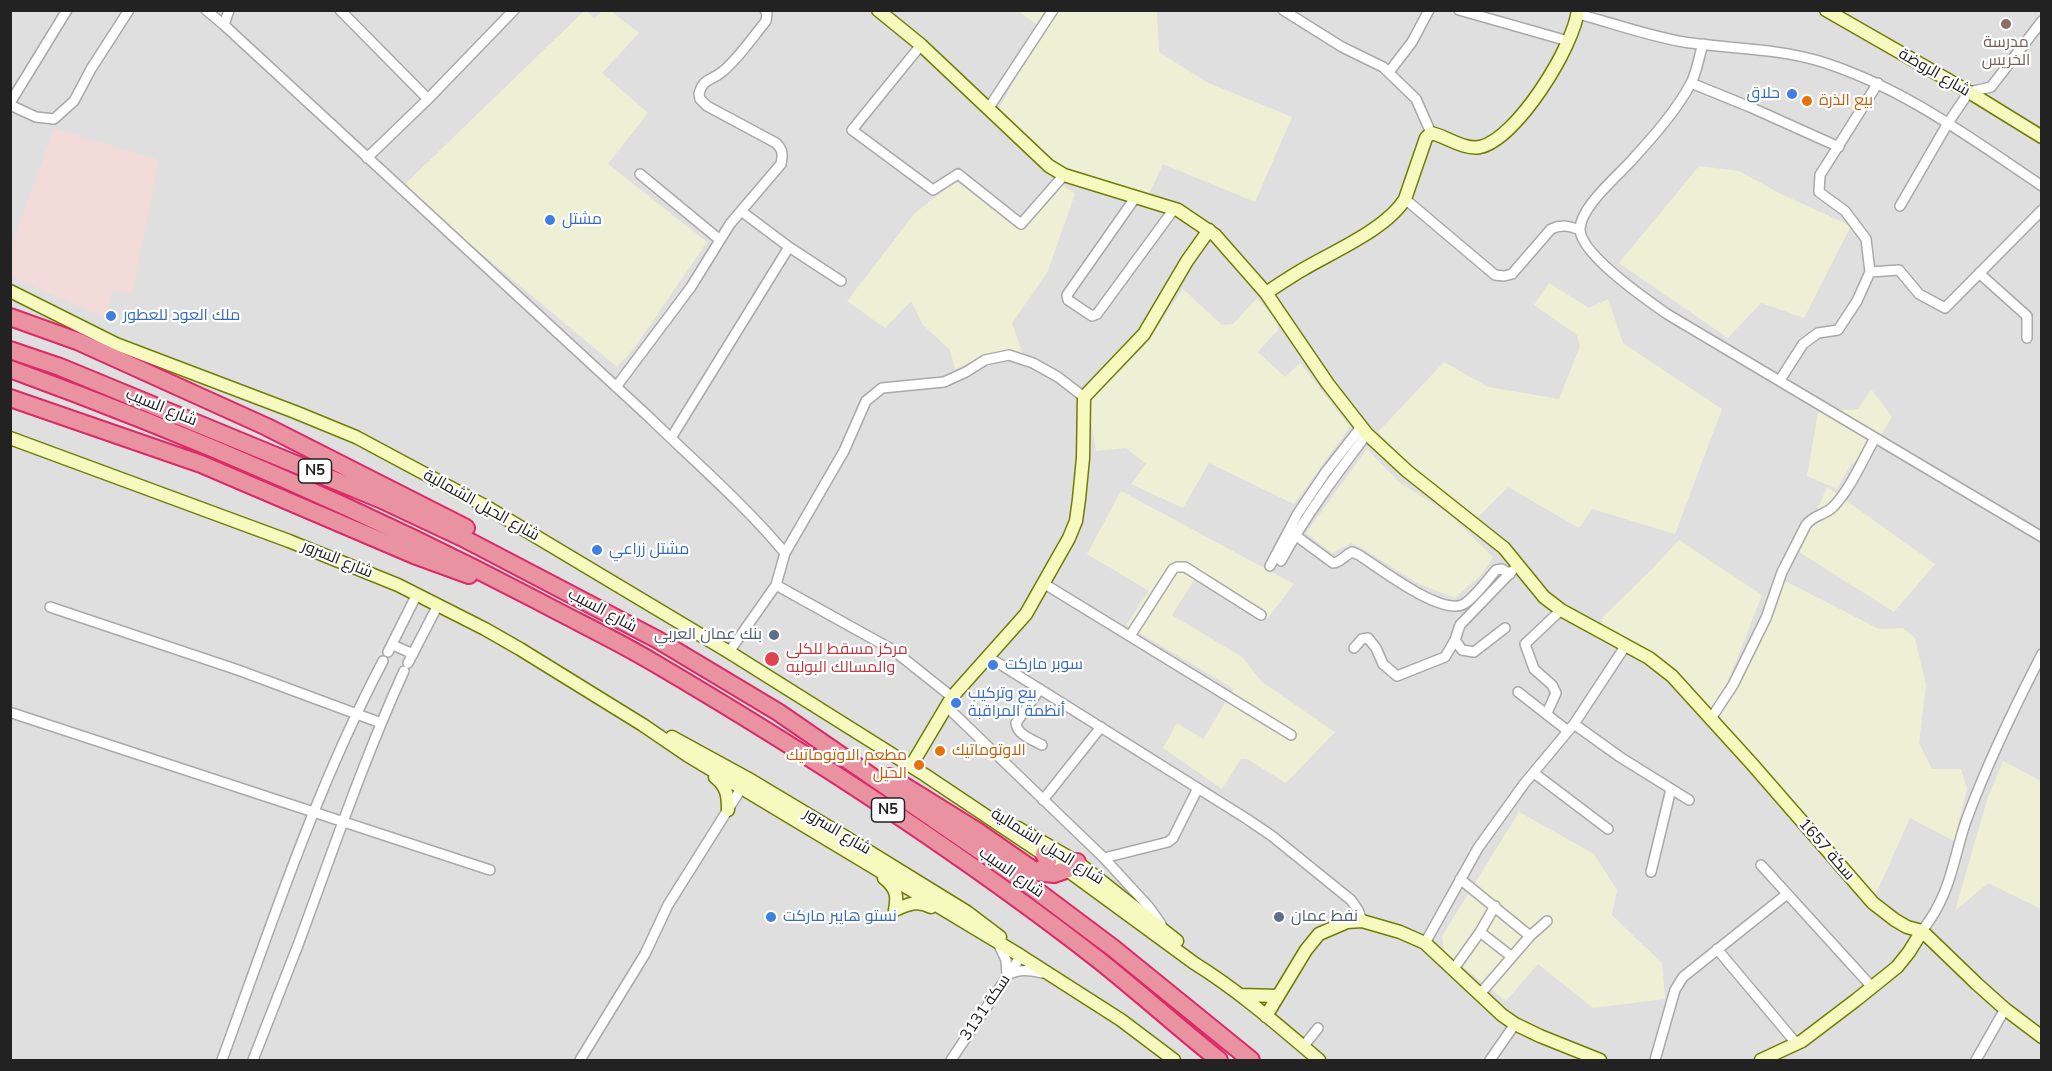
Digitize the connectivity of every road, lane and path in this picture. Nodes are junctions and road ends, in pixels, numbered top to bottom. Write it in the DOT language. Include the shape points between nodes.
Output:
graph roads {
  1 [pos="68,10"];
  2 [pos="129,10"];
  3 [pos="206,10"];
  4 [pos="229,10"];
  5 [pos="340,10"];
  6 [pos="514,10"];
  7 [pos="765,10"];
  8 [pos="878,10"];
  9 [pos="1053,10"];
  10 [pos="1284,10"];
  11 [pos="1429,10"];
  12 [pos="1459,10"];
  13 [pos="1826,10"];
  14 [pos="1578,13"];
  15 [pos="2042,21"];
  16 [pos="224,25"];
  17 [pos="1568,41"];
  18 [pos="1702,44"];
  19 [pos="921,45"];
  20 [pos="1389,72"];
  21 [pos="1691,83"];
  22 [pos="1878,83"];
  23 [pos="1969,92"];
  24 [pos="428,99"];
  25 [pos="10,104"];
  26 [pos="988,109"];
  27 [pos="1948,123"];
  28 [pos="1431,133"];
  29 [pos="2042,137"];
  30 [pos="1839,147"];
  31 [pos="366,158"];
  32 [pos="640,174"];
  33 [pos="1064,175"];
  34 [pos="2042,186"];
  35 [pos="1135,198"];
  36 [pos="1405,200"];
  37 [pos="1900,206"];
  38 [pos="1174,209"];
  39 [pos="2042,210"];
  40 [pos="741,211"];
  41 [pos="1209,230"];
  42 [pos="1580,230"];
  43 [pos="720,240"];
  44 [pos="789,248"];
  45 [pos="1870,272"];
  46 [pos="1979,273"];
  47 [pos="841,281"];
  48 [pos="10,291"];
  49 [pos="1266,293"];
  50 [pos="10,317"];
  51 [pos="2027,338"];
  52 [pos="10,350"];
  53 [pos="10,369"];
  54 [pos="1780,380"];
  55 [pos="616,387"];
  56 [pos="1084,397"];
  57 [pos="10,399"];
  58 [pos="1364,431"];
  59 [pos="10,438"];
  60 [pos="671,438"];
  61 [pos="1875,438"];
  62 [pos="1295,535"];
  63 [pos="2042,537"];
  64 [pos="785,553"];
  65 [pos="1281,561"];
  66 [pos="1270,566"];
  67 [pos="1514,569"];
  68 [pos="1043,583"];
  69 [pos="776,585"];
  70 [pos="417,594"];
  71 [pos="532,598"];
  72 [pos="438,605"];
  73 [pos="50,607"];
  74 [pos="1561,610"];
  75 [pos="1261,615"];
  76 [pos="1505,628"];
  77 [pos="1130,636"];
  78 [pos="658,640"];
  79 [pos="1455,640"];
  80 [pos="1626,645"];
  81 [pos="1354,648"];
  82 [pos="729,652"];
  83 [pos="388,653"];
  84 [pos="2042,654"];
  85 [pos="987,656"];
  86 [pos="408,663"];
  87 [pos="1040,689"];
  88 [pos="1518,692"];
  89 [pos="949,702"];
  90 [pos="778,712"];
  91 [pos="12,713"];
  92 [pos="356,713"];
  93 [pos="1547,713"];
  94 [pos="1710,720"];
  95 [pos="381,723"];
  96 [pos="643,725"];
  97 [pos="1101,727"];
  98 [pos="1571,727"];
  99 [pos="1291,735"];
  100 [pos="1042,745"];
  101 [pos="687,755"];
  102 [pos="911,766"];
  103 [pos="1534,772"];
  104 [pos="925,775"];
  105 [pos="744,783"];
  106 [pos="1198,788"];
  107 [pos="1671,789"];
  108 [pos="1043,800"];
  109 [pos="1689,800"];
  110 [pos="728,810"];
  111 [pos="313,812"];
  112 [pos="796,820"];
  113 [pos="342,821"];
  114 [pos="1608,829"];
  115 [pos="1088,844"];
  116 [pos="1044,855"];
  117 [pos="1104,858"];
  118 [pos="1761,865"];
  119 [pos="1071,867"];
  120 [pos="490,870"];
  121 [pos="1036,872"];
  122 [pos="1651,872"];
  123 [pos="1460,879"];
  124 [pos="1787,894"];
  125 [pos="1495,906"];
  126 [pos="948,912"];
  127 [pos="1362,921"];
  128 [pos="1547,921"];
  129 [pos="1922,931"];
  130 [pos="1166,932"];
  131 [pos="1480,932"];
  132 [pos="1530,936"];
  133 [pos="998,943"];
  134 [pos="1425,943"];
  135 [pos="1717,949"];
  136 [pos="1021,956"];
  137 [pos="1512,957"];
  138 [pos="1453,970"];
  139 [pos="1007,975"];
  140 [pos="1050,975"];
  141 [pos="1216,976"];
  142 [pos="1872,987"];
  143 [pos="1479,994"];
  144 [pos="1241,995"];
  145 [pos="1277,996"];
  146 [pos="2006,1009"];
  147 [pos="1263,1013"];
  148 [pos="1515,1024"];
  149 [pos="1318,1028"];
  150 [pos="1282,1029"];
  151 [pos="2042,1037"];
  152 [pos="1796,1043"];
  153 [pos="1303,1047"];
  154 [pos="222,1060"];
  155 [pos="253,1060"];
  156 [pos="580,1060"];
  157 [pos="951,1060"];
  158 [pos="1174,1060"];
  159 [pos="1219,1060"];
  160 [pos="1251,1060"];
  161 [pos="1319,1060"];
  162 [pos="1490,1060"];
  163 [pos="1600,1060"];
  164 [pos="1654,1060"];
  165 [pos="1761,1060"];
  166 [pos="1976,1060"];
  1 -- 25 [label="street"];
  2 -- 25 [label="street" via="74,101 54,119 36,117"];
  3 -- 16 [label="street"];
  4 -- 16 [label="street"];
  5 -- 24 [label="street"];
  6 -- 24 [label="street"];
  7 -- 40 [label="street" via="766,21 729,66 705,81 699,94 707,106 781,149 781,164"];
  8 -- 19 [label="street, سكة 1657"];
  9 -- 26 [label="street"];
  10 -- 20 [label="street"];
  11 -- 20 [label="street" via="1412,42"];
  12 -- 17 [label="street"];
  13 -- 23 [label="street, شارع الروضة"];
  14 -- 17 [label="street"];
  14 -- 18 [label="street"];
  15 -- 23 [label="street" via="1991,87"];
  16 -- 31 [label="street"];
  17 -- 28 [label="street" via="1553,73 1528,107 1491,142 1470,147"];
  18 -- 21 [label="street"];
  18 -- 22 [label="street" via="1787,53"];
  19 -- 26 [label="street, سكة 1657"];
  19 -- 33 [label="street" via="852,130 933,190 958,174 1021,224"];
  20 -- 28 [label="street" via="1416,99"];
  21 -- 30 [label="street"];
  21 -- 42 [label="street" via="1632,161 1594,200"];
  22 -- 27 [label="street"];
  22 -- 30 [label="street"];
  23 -- 27 [label="street"];
  23 -- 29 [label="street, شارع الروضة"];
  24 -- 31 [label="street"];
  26 -- 33 [label="street, سكة 1657" via="1049,166"];
  27 -- 34 [label="street"];
  27 -- 37 [label="street"];
  28 -- 36 [label="street"];
  30 -- 45 [label="street" via="1820,175 1819,192 1845,211 1866,239"];
  31 -- 55 [label="street"];
  32 -- 43 [label="street"];
  33 -- 35 [label="street, سكة 1657"];
  35 -- 38 [label="street, سكة 1657"];
  35 -- 38 [label="street" via="1067,295 1068,300 1092,316 1097,315"];
  36 -- 42 [label="street" via="1486,269 1504,276 1512,274 1551,229 1559,225"];
  36 -- 49 [label="street" via="1400,209 1366,234"];
  38 -- 41 [label="street, سكة 1657"];
  39 -- 46 [label="street"];
  40 -- 43 [label="street"];
  40 -- 44 [label="street"];
  41 -- 49 [label="street, سكة 1657"];
  41 -- 56 [label="street" via="1143,334"];
  42 -- 54 [label="street" via="1585,244 1634,292"];
  43 -- 55 [label="street" via="691,287"];
  44 -- 47 [label="street"];
  44 -- 60 [label="street"];
  45 -- 46 [label="street" via="1899,270 1919,294 1945,308"];
  45 -- 54 [label="street" via="1838,330 1818,333 1803,344"];
  46 -- 51 [label="street" via="2027,316"];
  48 -- 82 [label="street, شارع الحيل الشمالية" via="116,344 356,437 485,506"];
  49 -- 58 [label="street, سكة 1657"];
  50 -- 78 [label="highway" via="87,345 407,497 545,571"];
  52 -- 78 [label="highway, شارع السيب / N5" via="81,375 380,499"];
  53 -- 71 [label="highway, شارع السيب / N5" via="273,474"];
  54 -- 61 [label="street"];
  55 -- 60 [label="street"];
  56 -- 64 [label="street" via="1033,363 1009,355 986,360 944,382 882,388 866,401 844,451"];
  56 -- 68 [label="street" via="1076,521"];
  57 -- 71 [label="highway" via="201,464 414,555"];
  58 -- 62 [label="street"];
  58 -- 66 [label="street" via="1325,473"];
  58 -- 67 [label="street, سكة 1657" via="1407,471 1504,548"];
  59 -- 70 [label="street, شارع السرور" via="300,545"];
  60 -- 64 [label="street" via="735,497"];
  61 -- 63 [label="street"];
  61 -- 94 [label="street" via="1833,507 1806,525 1782,572 1766,618 1733,685"];
  62 -- 65 [label="street"];
  62 -- 67 [label="street" via="1333,563 1352,552 1359,555 1442,605 1464,604 1496,570"];
  64 -- 69 [label="street"];
  67 -- 74 [label="street, سكة 1657"];
  67 -- 79 [label="street" via="1460,625"];
  68 -- 77 [label="street"];
  68 -- 85 [label="street" via="1026,614"];
  69 -- 82 [label="street"];
  69 -- 89 [label="street" via="893,650"];
  70 -- 72 [label="street, شارع السرور"];
  70 -- 83 [label="street"];
  71 -- 159 [label="highway, شارع السيب / N5" via="653,662 839,776 1017,899"];
  72 -- 86 [label="street"];
  72 -- 96 [label="street, شارع السرور" via="511,644"];
  73 -- 92 [label="street"];
  74 -- 80 [label="street, سكة 1657"];
  74 -- 93 [label="street" via="1525,644 1533,669 1556,693"];
  75 -- 77 [label="street" via="1185,567 1178,567"];
  76 -- 79 [label="street" via="1474,652 1462,650"];
  77 -- 99 [label="street"];
  78 -- 90 [label="highway, شارع السيب / N5"];
  79 -- 81 [label="street" via="1445,657 1397,676 1383,664 1368,638"];
  80 -- 94 [label="street, سكة 1657" via="1672,676"];
  80 -- 98 [label="street"];
  82 -- 102 [label="street, شارع الحيل الشمالية"];
  83 -- 86 [label="street"];
  83 -- 92 [label="street"];
  84 -- 129 [label="street" via="1997,746 1966,822 1949,880"];
  85 -- 87 [label="street"];
  85 -- 89 [label="street"];
  86 -- 95 [label="street"];
  87 -- 97 [label="street"];
  87 -- 100 [label="street" via="1016,728"];
  88 -- 93 [label="street"];
  89 -- 102 [label="street"];
  89 -- 108 [label="street"];
  90 -- 121 [label="highway" via="793,716"];
  90 -- 160 [label="highway, شارع السيب / N5" via="1025,882"];
  91 -- 111 [label="street"];
  92 -- 95 [label="street"];
  92 -- 111 [label="street"];
  93 -- 98 [label="street"];
  94 -- 129 [label="street, سكة 1657" via="1873,903 1907,927"];
  95 -- 113 [label="street"];
  96 -- 101 [label="street, شارع السرور"];
  96 -- 105 [label="street, شارع السرور" via="687,744"];
  97 -- 106 [label="street"];
  97 -- 108 [label="street"];
  98 -- 103 [label="street"];
  98 -- 107 [label="street"];
  101 -- 105 [label="street, شارع السرور"];
  101 -- 110 [label="street" via="725,786"];
  102 -- 104 [label="street, شارع الحيل الشمالية"];
  103 -- 114 [label="street"];
  103 -- 123 [label="street"];
  104 -- 116 [label="street, شارع الحيل الشمالية"];
  104 -- 119 [label="street, شارع الحيل الشمالية" via="957,790"];
  105 -- 110 [label="street"];
  105 -- 112 [label="street, شارع السرور"];
  105 -- 136 [label="street, شارع السرور" via="967,912"];
  106 -- 117 [label="street" via="1168,842"];
  106 -- 127 [label="street" via="1263,831 1351,900"];
  107 -- 109 [label="street"];
  107 -- 122 [label="street"];
  108 -- 115 [label="street"];
  110 -- 156 [label="street" via="668,905 645,954"];
  111 -- 113 [label="street"];
  111 -- 154 [label="street"];
  112 -- 126 [label="street, شارع السرور"];
  112 -- 126 [label="street" via="802,830 895,888 895,910 916,902"];
  113 -- 120 [label="street"];
  113 -- 155 [label="street"];
  115 -- 117 [label="street"];
  115 -- 119 [label="street"];
  116 -- 119 [label="street, شارع الحيل الشمالية"];
  116 -- 121 [label="highway" via="1047,866"];
  117 -- 130 [label="street"];
  118 -- 124 [label="street"];
  119 -- 121 [label="highway" via="1054,874"];
  119 -- 130 [label="street, شارع الحيل الشمالية" via="1138,909"];
  119 -- 141 [label="street, شارع الحيل الشمالية"];
  123 -- 125 [label="street"];
  123 -- 134 [label="street"];
  124 -- 135 [label="street"];
  124 -- 142 [label="street"];
  125 -- 131 [label="street"];
  125 -- 132 [label="street"];
  126 -- 133 [label="street, شارع السرور"];
  127 -- 134 [label="street"];
  127 -- 145 [label="street" via="1347,922 1319,934"];
  128 -- 132 [label="street"];
  129 -- 142 [label="street" via="1897,967"];
  129 -- 146 [label="street, سكة 1657"];
  130 -- 141 [label="street, شارع الحيل الشمالية"];
  131 -- 137 [label="street"];
  131 -- 138 [label="street"];
  132 -- 137 [label="street"];
  133 -- 136 [label="street, شارع السرور"];
  133 -- 139 [label="street" via="1006,960"];
  134 -- 138 [label="street"];
  135 -- 152 [label="street"];
  135 -- 164 [label="street" via="1683,977 1675,990"];
  136 -- 139 [label="street, سكة 3131"];
  136 -- 140 [label="street, شارع السرور"];
  137 -- 143 [label="street"];
  138 -- 143 [label="street"];
  139 -- 140 [label="street" via="1027,969"];
  139 -- 157 [label="street, سكة 3131"];
  140 -- 158 [label="street, شارع السرور" via="1121,1020"];
  141 -- 144 [label="street, شارع الحيل الشمالية"];
  142 -- 152 [label="street"];
  143 -- 148 [label="street"];
  144 -- 145 [label="street"];
  144 -- 147 [label="street, شارع الحيل الشمالية"];
  145 -- 147 [label="street"];
  145 -- 150 [label="street"];
  146 -- 151 [label="street, سكة 1657"];
  146 -- 166 [label="street"];
  147 -- 150 [label="street, شارع الحيل الشمالية"];
  148 -- 162 [label="street"];
  148 -- 163 [label="street"];
  149 -- 153 [label="street"];
  150 -- 153 [label="street, شارع الحيل الشمالية"];
  152 -- 165 [label="street"];
  153 -- 161 [label="street, شارع الحيل الشمالية"];
}
